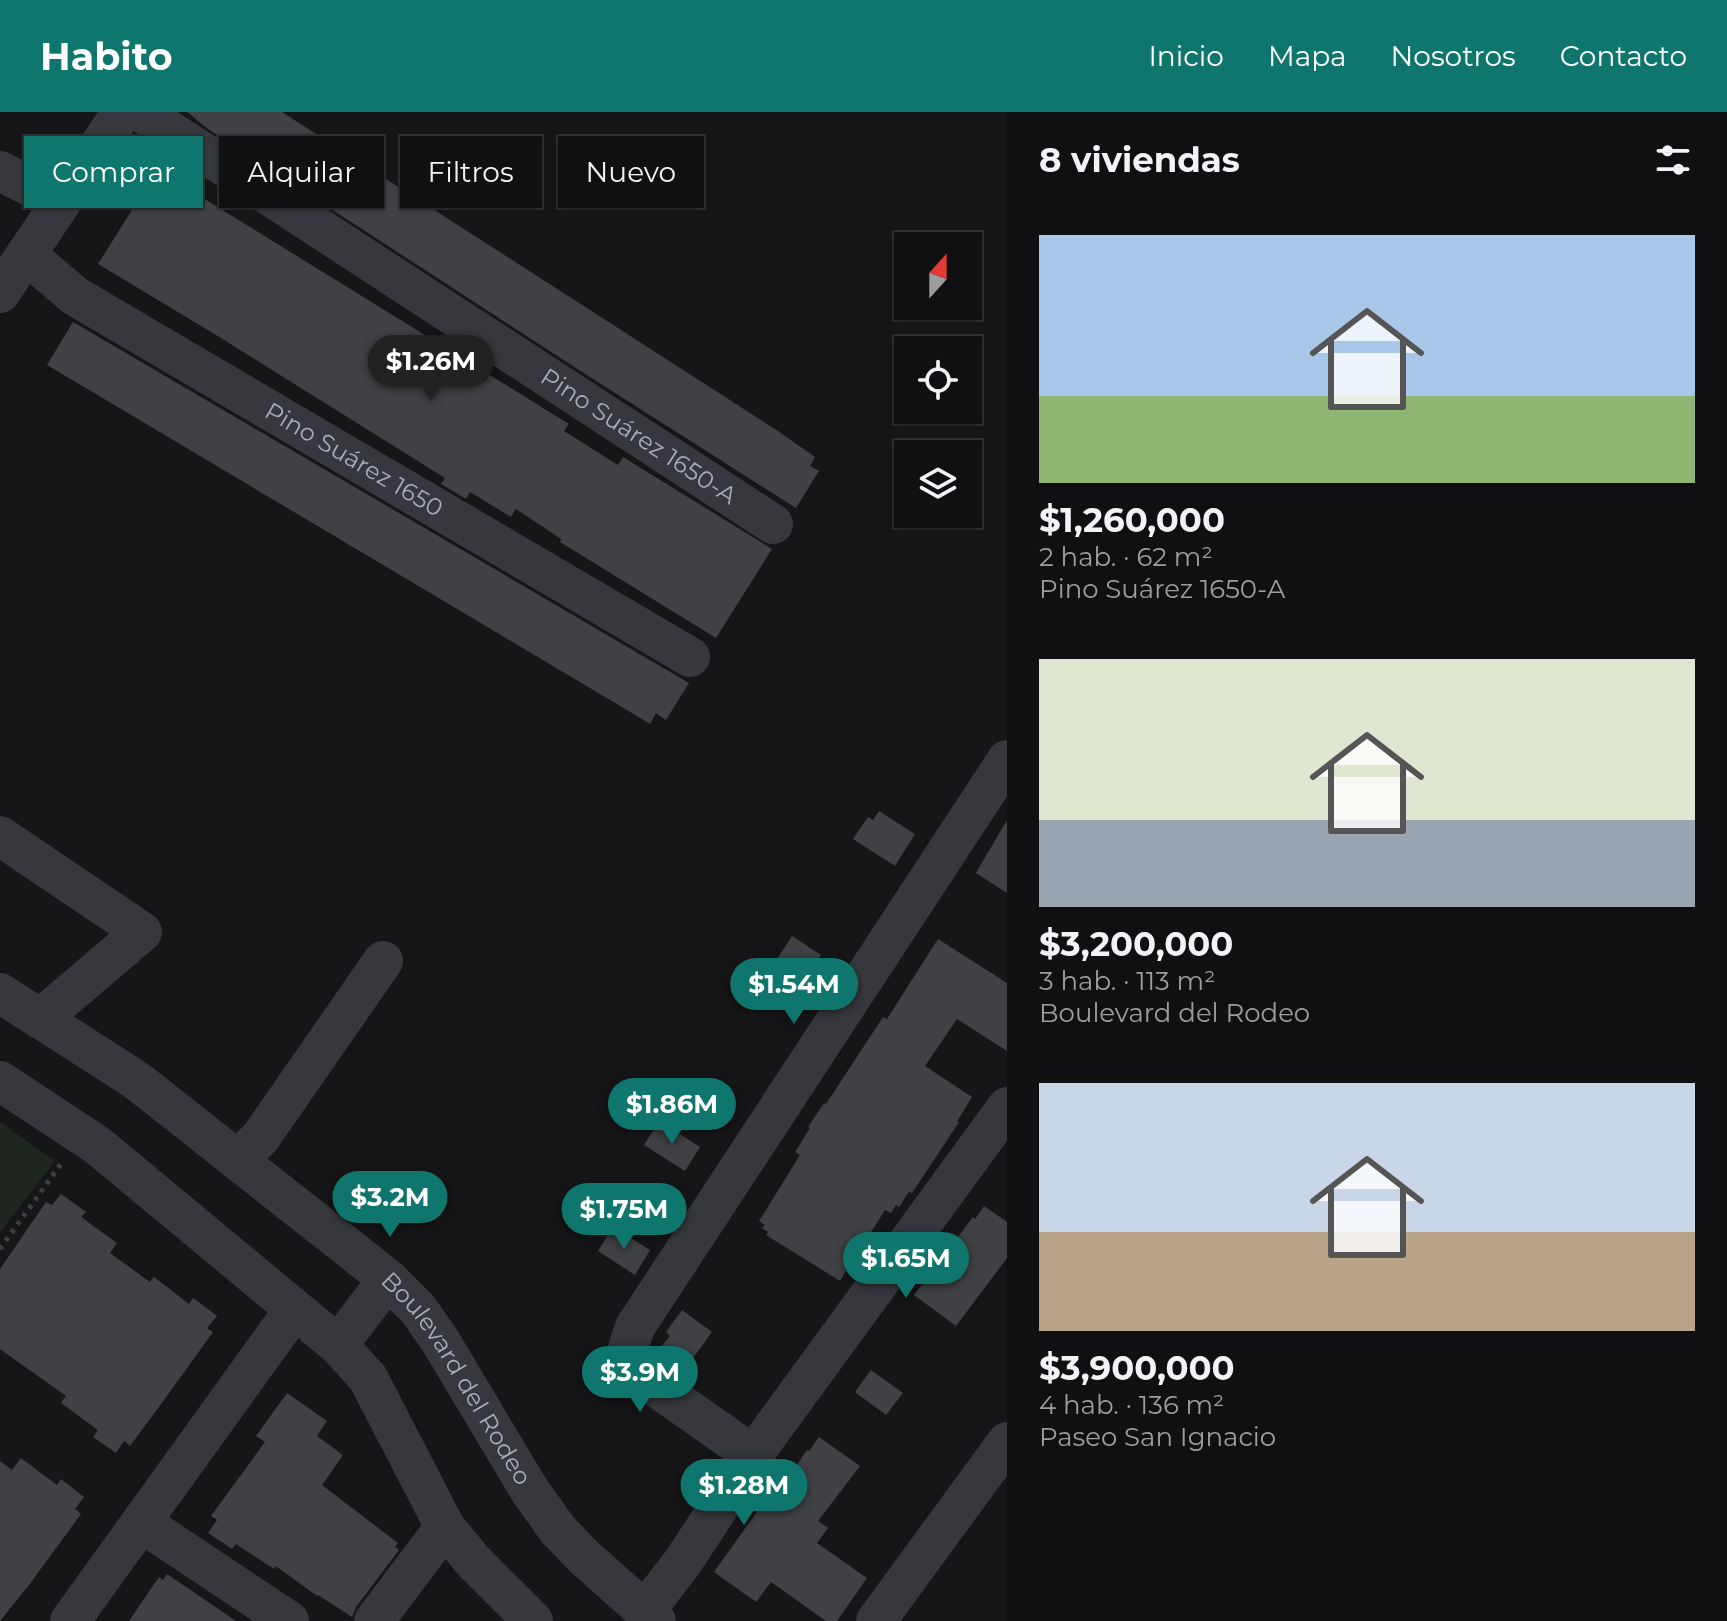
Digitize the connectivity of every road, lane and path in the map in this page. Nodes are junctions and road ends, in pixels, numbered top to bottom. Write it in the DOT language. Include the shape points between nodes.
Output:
graph roads {
  1 [pos="122,112"];
  2 [pos="141,112"];
  3 [pos="106,136"];
  4 [pos="0,171"];
  5 [pos="24,183"];
  6 [pos="57,208"];
  7 [pos="26,254"];
  8 [pos="0,293"];
  9 [pos="773,524"];
  10 [pos="690,657"];
  11 [pos="1007,760"];
  12 [pos="0,836"];
  13 [pos="383,961"];
  14 [pos="0,993"];
  15 [pos="40,1019"];
  16 [pos="0,1081"];
  17 [pos="1007,1107"];
  18 [pos="64,1159"];
  19 [pos="237,1160"];
  20 [pos="0,1249"];
  21 [pos="388,1279"];
  22 [pos="294,1310"];
  23 [pos="338,1345"];
  24 [pos="1007,1442"];
  25 [pos="753,1455"];
  26 [pos="142,1523"];
  27 [pos="445,1527"];
  28 [pos="651,1616"];
  29 [pos="70,1621"];
  30 [pos="289,1621"];
  31 [pos="374,1621"];
  32 [pos="533,1621"];
  33 [pos="876,1621"];
  1 -- 3 [label="street"];
  2 -- 9 [label="street, Pino Suárez 1650-A"];
  4 -- 5 [label="street"];
  6 -- 7 [label="street"];
  7 -- 8 [label="street"];
  7 -- 10 [label="street, Pino Suárez 1650" via="75,296"];
  11 -- 25 [label="street" via="635,1327 628,1348 636,1373"];
  12 -- 15 [label="street" via="142,932"];
  13 -- 19 [label="street" via="260,1138"];
  14 -- 15 [label="street, Boulevard del Rodeo"];
  15 -- 19 [label="street, Boulevard del Rodeo" via="136,1080"];
  16 -- 22 [label="street" via="97,1145"];
  17 -- 25 [label="street"];
  18 -- 20 [label="path"];
  19 -- 21 [label="street, Boulevard del Rodeo"];
  21 -- 23 [label="street"];
  21 -- 28 [label="street, Boulevard del Rodeo" via="441,1342 558,1530"];
  22 -- 23 [label="street"];
  22 -- 26 [label="street"];
  23 -- 27 [label="street" via="368,1378"];
  24 -- 33 [label="street"];
  25 -- 28 [label="street"];
  26 -- 29 [label="street"];
  26 -- 30 [label="street"];
  27 -- 31 [label="street"];
  27 -- 32 [label="street"];
}
